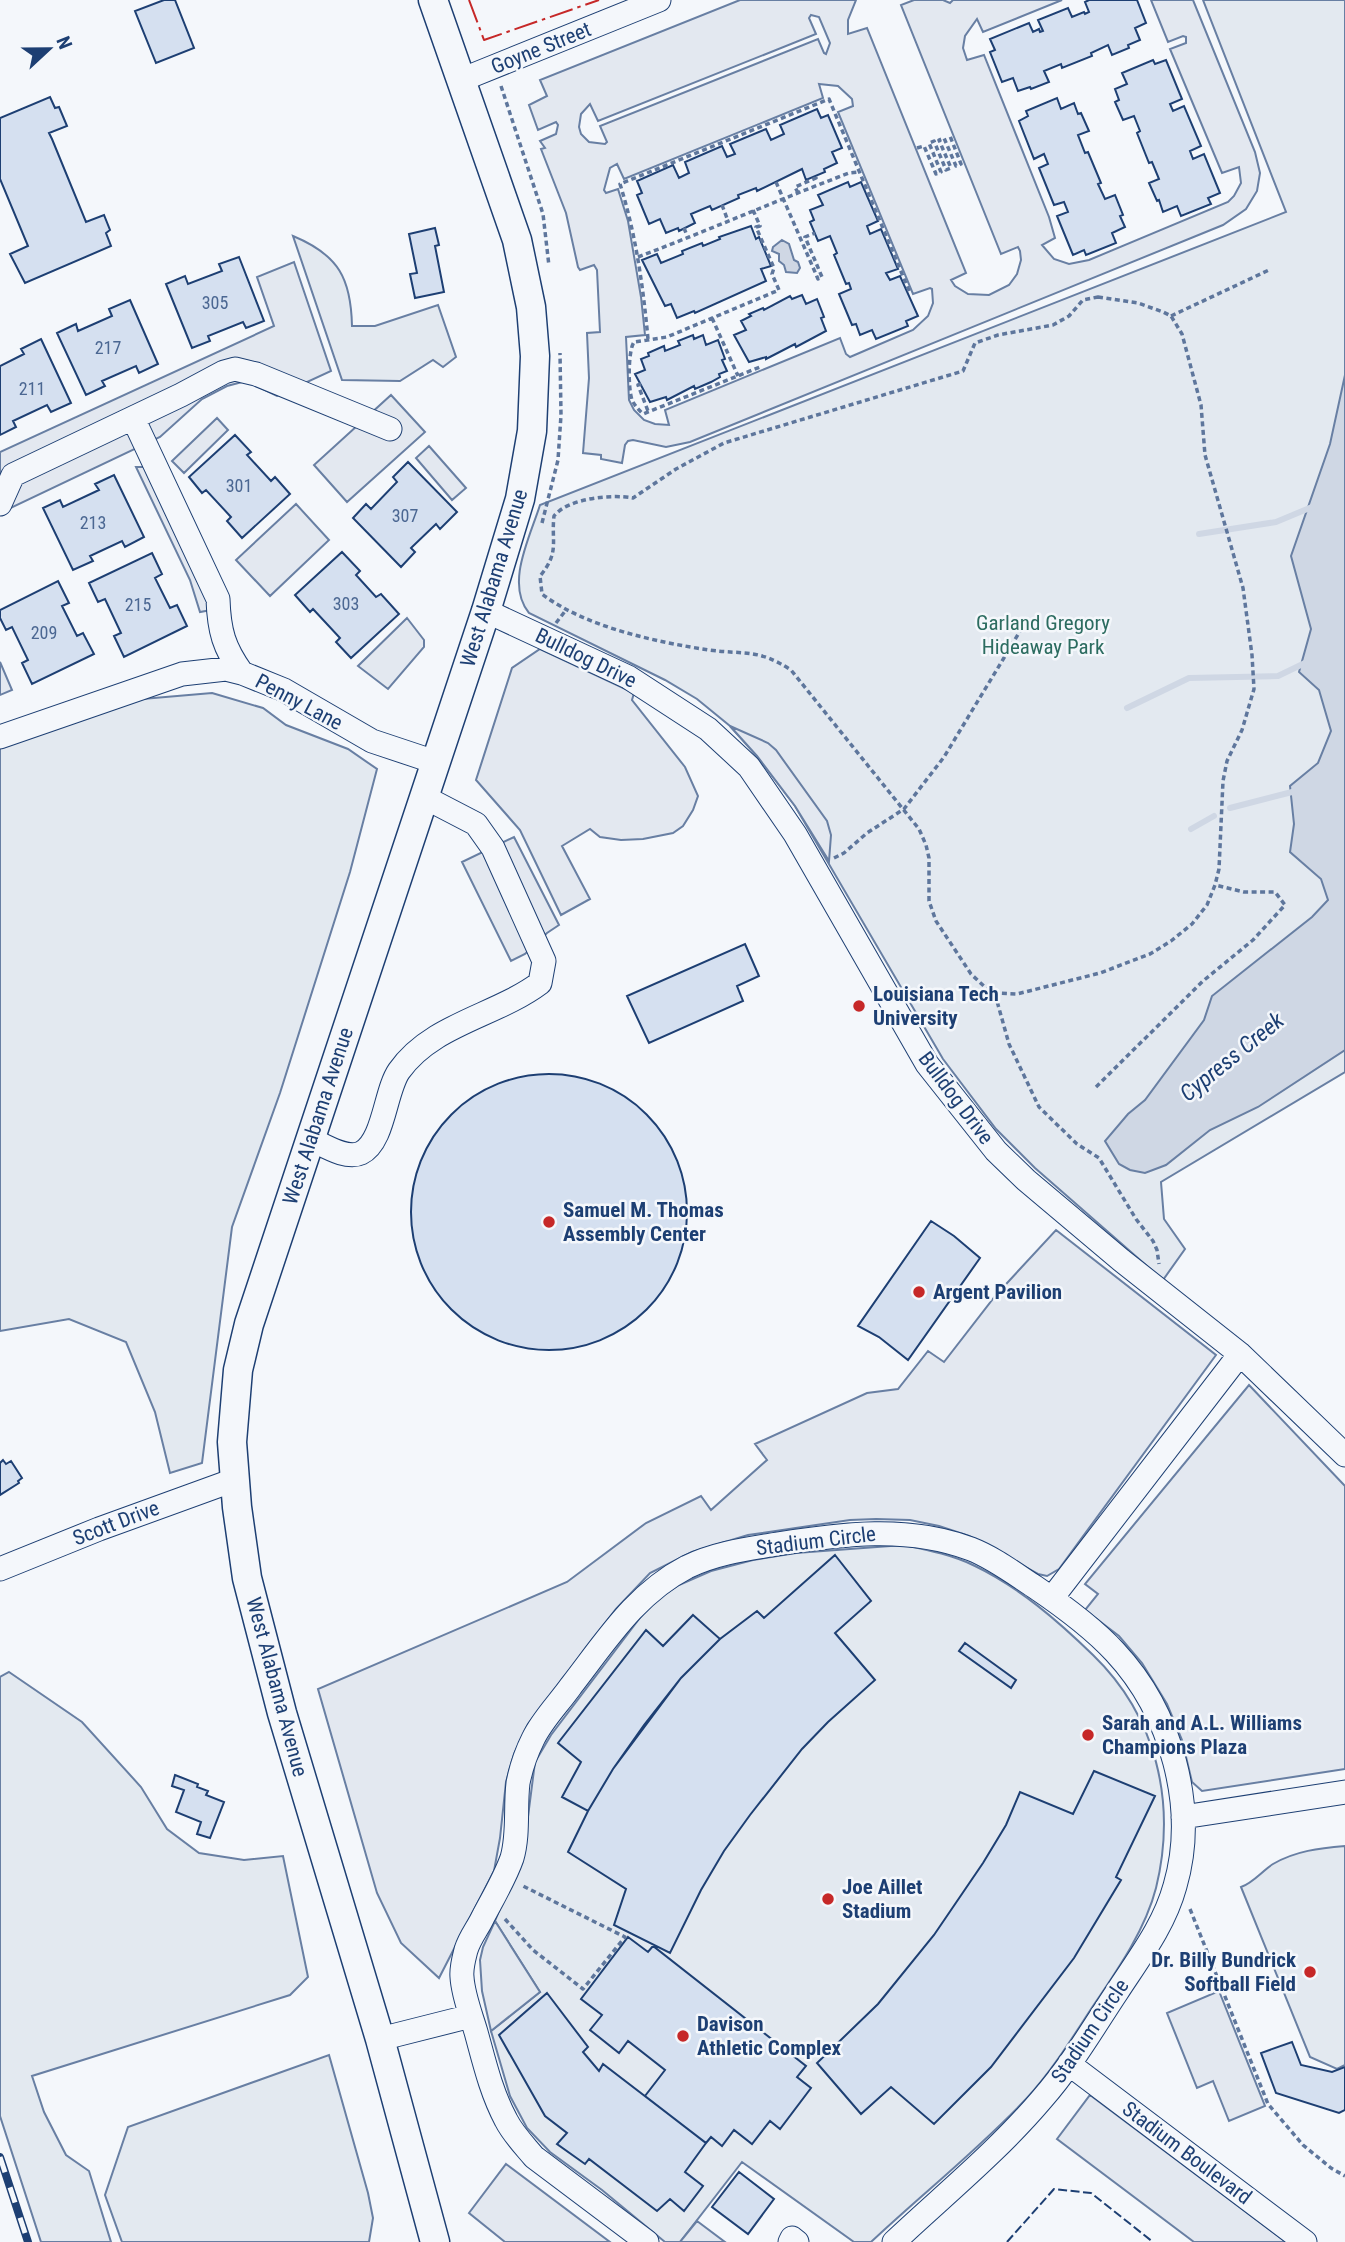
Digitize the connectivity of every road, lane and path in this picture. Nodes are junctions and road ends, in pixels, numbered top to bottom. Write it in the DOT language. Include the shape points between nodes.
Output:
graph roads {
  1 [pos="433,0"];
  2 [pos="659,0"];
  3 [pos="461,80"];
  4 [pos="500,82"];
  5 [pos="950,136"];
  6 [pos="917,148"];
  7 [pos="860,172"];
  8 [pos="815,176"];
  9 [pos="776,182"];
  10 [pos="798,192"];
  11 [pos="783,198"];
  12 [pos="723,205"];
  13 [pos="753,210"];
  14 [pos="728,220"];
  15 [pos="684,228"];
  16 [pos="815,233"];
  17 [pos="688,238"];
  18 [pos="638,257"];
  19 [pos="549,266"];
  20 [pos="1269,271"];
  21 [pos="910,293"];
  22 [pos="1171,316"];
  23 [pos="712,318"];
  24 [pos="648,339"];
  25 [pos="760,367"];
  26 [pos="738,376"];
  27 [pos="641,384"];
  28 [pos="648,411"];
  29 [pos="133,418"];
  30 [pos="390,429"];
  31 [pos="0,504"];
  32 [pos="566,610"];
  33 [pos="486,611"];
  34 [pos="1025,623"];
  35 [pos="553,628"];
  36 [pos="242,673"];
  37 [pos="3,733"];
  38 [pos="435,762"];
  39 [pos="424,797"];
  40 [pos="904,810"];
  41 [pos="829,861"];
  42 [pos="1215,885"];
  43 [pos="995,993"];
  44 [pos="1096,1087"];
  45 [pos="310,1139"];
  46 [pos="1154,1272"];
  47 [pos="1240,1353"];
  48 [pos="1345,1455"];
  49 [pos="234,1480"];
  50 [pos="0,1569"];
  51 [pos="1052,1598"];
  52 [pos="1345,1792"];
  53 [pos="1183,1817"];
  54 [pos="520,1885"];
  55 [pos="1189,1905"];
  56 [pos="505,1919"];
  57 [pos="471,2016"];
  58 [pos="380,2039"];
  59 [pos="1069,2064"];
  60 [pos="1345,2176"];
  61 [pos="435,2242"];
  62 [pos="647,2242"];
  63 [pos="790,2242"];
  64 [pos="797,2242"];
  65 [pos="894,2242"];
  66 [pos="1305,2242"];
  1 -- 3 [label="main road, West Alabama Avenue"];
  2 -- 3 [label="street, Goyne Street"];
  3 -- 33 [label="main road, West Alabama Avenue" via="517,240 531,307 534,356 527,467"];
  4 -- 19 [label="path" via="543,214"];
  5 -- 6 [label="path" via="961,164 956,166 944,138 939,139 951,168 946,170 934,141 929,143 941,172 936,174 923,146"];
  7 -- 10 [label="path"];
  7 -- 18 [label="path" via="829,99 620,184"];
  7 -- 21 [label="path"];
  8 -- 10 [label="path" via="795,187"];
  9 -- 11 [label="path"];
  10 -- 11 [label="path"];
  11 -- 13 [label="path"];
  11 -- 16 [label="path" via="818,279 822,277 805,237"];
  12 -- 14 [label="path"];
  13 -- 14 [label="path"];
  13 -- 23 [label="path" via="779,290"];
  14 -- 17 [label="path"];
  15 -- 17 [label="path"];
  17 -- 18 [label="path"];
  18 -- 24 [label="path"];
  20 -- 22 [label="path"];
  22 -- 32 [label="path" via="1138,303 1098,297 1083,300 1053,325 975,342 963,371 723,443 633,498 597,497 561,509 554,516 555,551 540,576 540,585 542,594"];
  22 -- 42 [label="path" via="1182,334 1200,405 1205,455 1243,588 1252,655 1254,689 1223,781"];
  23 -- 24 [label="path" via="667,337"];
  23 -- 26 [label="path"];
  24 -- 28 [label="path" via="634,342 630,350 631,396 643,414"];
  25 -- 26 [label="path"];
  26 -- 28 [label="path"];
  27 -- 28 [label="path"];
  29 -- 30 [label="street" via="235,369"];
  29 -- 31 [label="street" via="13,475"];
  29 -- 36 [label="street" via="218,599 219,626"];
  32 -- 35 [label="path"];
  32 -- 40 [label="path" via="658,640 771,658 790,670"];
  33 -- 38 [label="main road, West Alabama Avenue"];
  33 -- 47 [label="street, Bulldog Drive" via="628,677 708,729 742,760 795,834 928,1065 970,1121 1026,1180"];
  34 -- 40 [label="path" via="944,757"];
  36 -- 37 [label="street, Penny Lane" via="226,669 181,674"];
  36 -- 38 [label="street, Penny Lane" via="284,690 372,741"];
  38 -- 39 [label="main road, West Alabama Avenue"];
  39 -- 45 [label="main road, West Alabama Avenue"];
  39 -- 45 [label="street" via="476,824 493,848 544,961 540,983 418,1050 398,1073 374,1141 361,1153 347,1155"];
  40 -- 41 [label="path"];
  40 -- 43 [label="path" via="926,845 929,901 936,922 971,974"];
  42 -- 43 [label="path" via="1192,924 1150,954 1017,994"];
  42 -- 44 [label="path" via="1244,892 1275,892 1284,905 1253,940 1203,981"];
  43 -- 46 [label="path" via="1009,1044 1040,1107 1077,1144 1099,1158 1157,1250 1159,1266"];
  45 -- 49 [label="main road, West Alabama Avenue" via="238,1370 233,1407"];
  47 -- 48 [label="street, Bulldog Drive"];
  47 -- 51 [label="street"];
  49 -- 50 [label="street, Scott Drive"];
  49 -- 58 [label="main road, West Alabama Avenue" via="243,1556 263,1643"];
  51 -- 53 [label="street, Stadium Circle" via="1097,1633 1137,1679 1169,1744"];
  51 -- 57 [label="street, Stadium Circle" via="972,1549 891,1532 824,1537 712,1557 650,1591 617,1626 530,1745 519,1783 513,1852 464,1958 462,1977"];
  52 -- 53 [label="street"];
  53 -- 59 [label="street, Stadium Circle" via="1177,1881 1167,1912"];
  54 -- 56 [label="path" via="625,1937 583,1989 533,1950"];
  55 -- 60 [label="path" via="1268,2104 1303,2145"];
  57 -- 58 [label="street"];
  57 -- 62 [label="street, Stadium Circle" via="492,2088 521,2143"];
  58 -- 61 [label="main road, West Alabama Avenue"];
  59 -- 65 [label="street, Stadium Circle" via="1020,2124"];
  59 -- 66 [label="street, Stadium Boulevard"];
  63 -- 64 [label="street" via="792,2238"];
}
